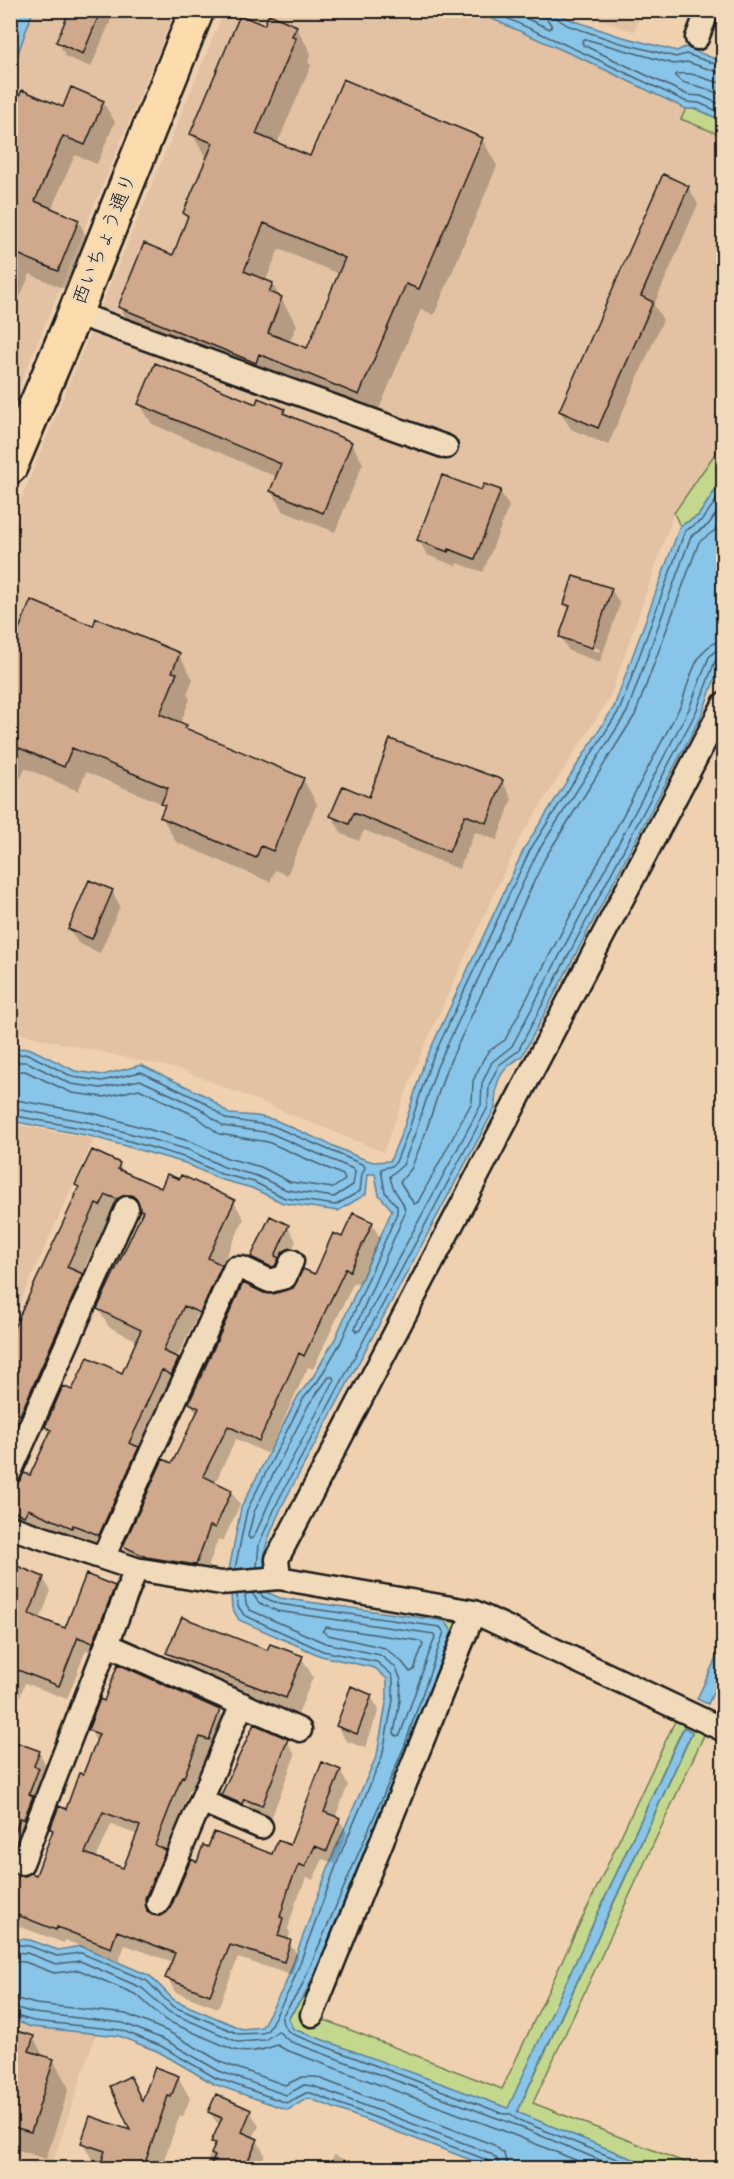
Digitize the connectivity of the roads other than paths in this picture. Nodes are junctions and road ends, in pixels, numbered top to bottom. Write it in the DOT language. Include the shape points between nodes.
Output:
graph roads {
  1 [pos="197,10"];
  2 [pos="708,10"];
  3 [pos="697,38"];
  4 [pos="75,313"];
  5 [pos="446,447"];
  6 [pos="10,466"];
  7 [pos="723,704"];
  8 [pos="127,1208"];
  9 [pos="292,1261"];
  10 [pos="10,1472"];
  11 [pos="10,1527"];
  12 [pos="103,1558"];
  13 [pos="136,1569"];
  14 [pos="279,1578"];
  15 [pos="474,1612"];
  16 [pos="108,1646"];
  17 [pos="242,1704"];
  18 [pos="300,1730"];
  19 [pos="723,1730"];
  20 [pos="201,1801"];
  21 [pos="261,1827"];
  22 [pos="22,1863"];
  23 [pos="158,1904"];
  24 [pos="312,2015"];
  1 -- 4 [label="highway, 西いちょう通り"];
  2 -- 3 [label="street"];
  4 -- 5 [label="street"];
  4 -- 6 [label="highway, 西いちょう通り"];
  7 -- 14 [label="street" via="277,1559"];
  8 -- 10 [label="street"];
  9 -- 12 [label="street" via="285,1277 270,1281 235,1268"];
  11 -- 12 [label="street"];
  12 -- 13 [label="street"];
  13 -- 14 [label="street" via="221,1583"];
  13 -- 16 [label="street"];
  14 -- 15 [label="street"];
  15 -- 19 [label="street"];
  15 -- 24 [label="street"];
  16 -- 17 [label="street"];
  16 -- 22 [label="street"];
  17 -- 18 [label="street"];
  17 -- 20 [label="street"];
  20 -- 21 [label="street"];
  20 -- 23 [label="street"];
}
